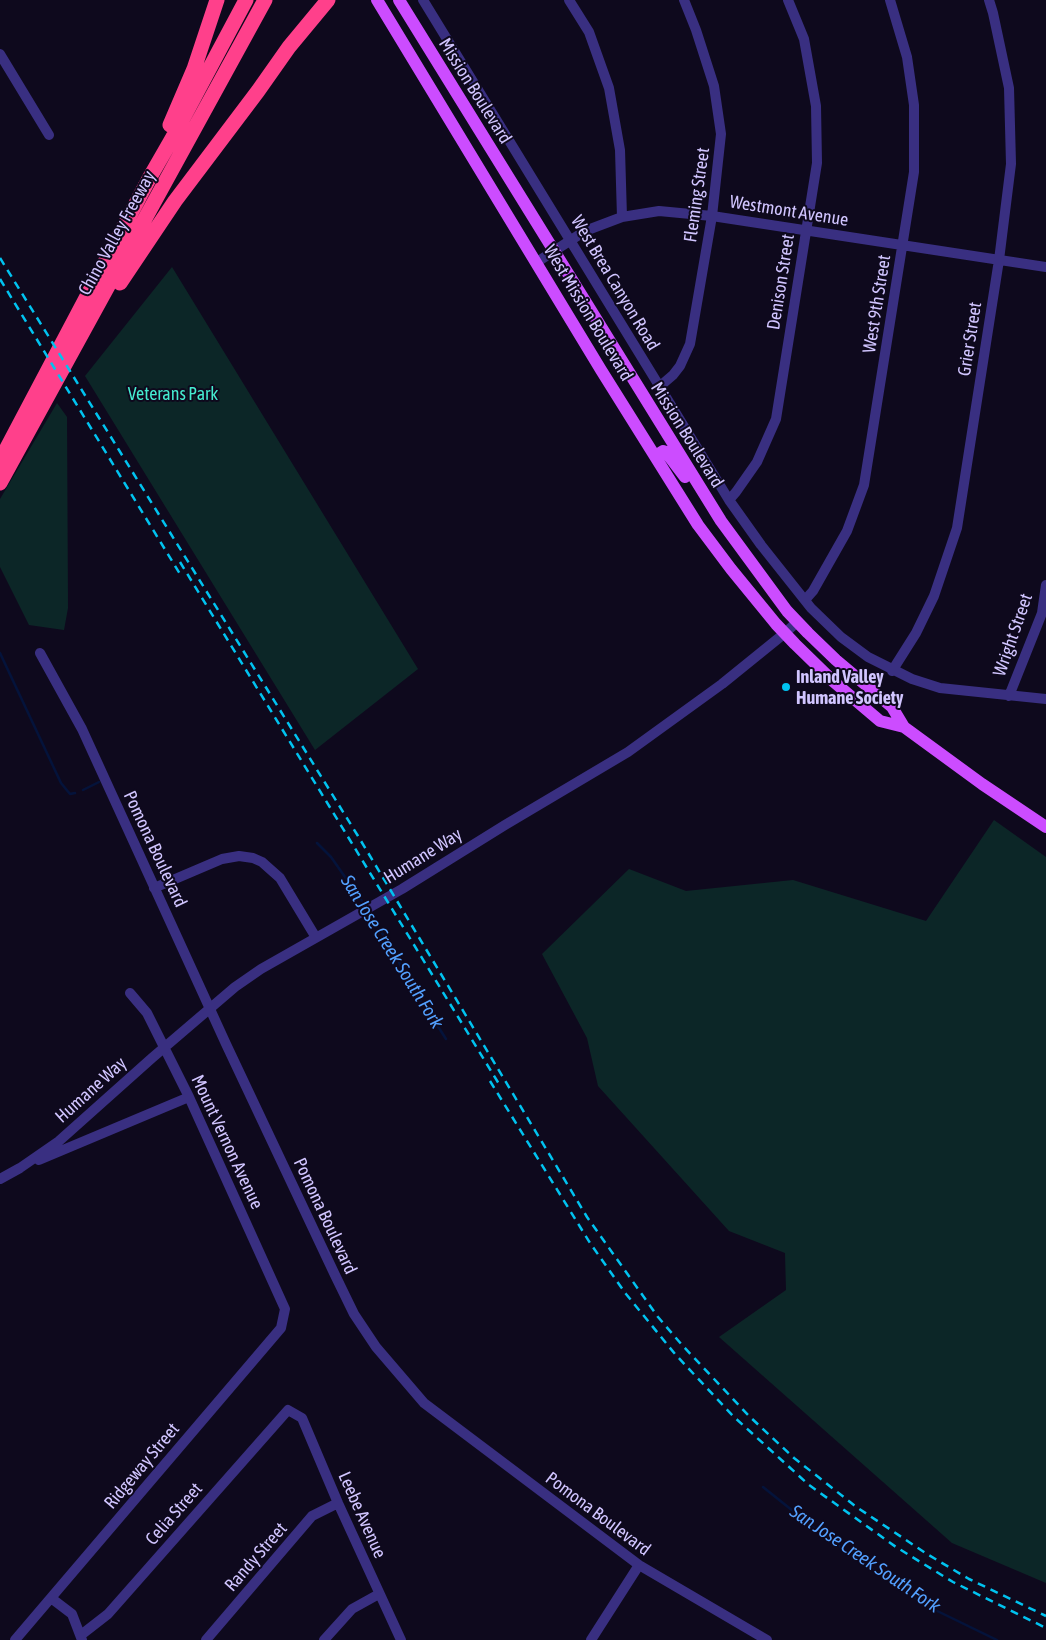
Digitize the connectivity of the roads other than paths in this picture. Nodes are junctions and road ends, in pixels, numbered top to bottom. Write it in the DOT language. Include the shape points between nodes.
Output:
graph roads {
  1 [pos="217,0"];
  2 [pos="246,0"];
  3 [pos="265,0"];
  4 [pos="328,0"];
  5 [pos="377,0"];
  6 [pos="399,0"];
  7 [pos="423,0"];
  8 [pos="569,0"];
  9 [pos="684,0"];
  10 [pos="788,0"];
  11 [pos="890,0"];
  12 [pos="989,0"];
  13 [pos="0,54"];
  14 [pos="49,135"];
  15 [pos="150,177"];
  16 [pos="712,216"];
  17 [pos="622,217"];
  18 [pos="806,231"];
  19 [pos="570,240"];
  20 [pos="903,246"];
  21 [pos="553,252"];
  22 [pos="999,260"];
  23 [pos="537,262"];
  24 [pos="1046,267"];
  25 [pos="79,327"];
  26 [pos="659,387"];
  27 [pos="42,395"];
  28 [pos="655,456"];
  29 [pos="0,461"];
  30 [pos="696,482"];
  31 [pos="0,483"];
  32 [pos="728,500"];
  33 [pos="1046,585"];
  34 [pos="805,600"];
  35 [pos="797,622"];
  36 [pos="785,633"];
  37 [pos="40,653"];
  38 [pos="892,671"];
  39 [pos="1009,696"];
  40 [pos="1046,699"];
  41 [pos="904,727"];
  42 [pos="1046,827"];
  43 [pos="154,888"];
  44 [pos="315,936"];
  45 [pos="130,993"];
  46 [pos="190,1097"];
  47 [pos="20,1168"];
  48 [pos="0,1179"];
  49 [pos="285,1309"];
  50 [pos="288,1410"];
  51 [pos="338,1503"];
  52 [pos="639,1566"];
  53 [pos="379,1594"];
  54 [pos="51,1598"];
  55 [pos="81,1637"];
  56 [pos="15,1640"];
  57 [pos="206,1640"];
  58 [pos="324,1640"];
  59 [pos="401,1640"];
  60 [pos="591,1640"];
  61 [pos="767,1640"];
  1 -- 15 [label="highway" via="194,69"];
  2 -- 15 [label="highway, Chino Valley Freeway"];
  3 -- 25 [label="highway, Chino Valley Freeway"];
  4 -- 25 [label="highway" via="289,47 175,201 102,310"];
  5 -- 23 [label="main road, West Mission Boulevard"];
  6 -- 21 [label="main road, Mission Boulevard"];
  7 -- 19 [label="street, West Brea Canyon Road"];
  8 -- 17 [label="street" via="589,32 609,88 620,150"];
  9 -- 16 [label="street, Fleming Street" via="714,86 721,134"];
  10 -- 18 [label="street, Denison Street" via="804,39 816,106 817,163"];
  11 -- 20 [label="street, West 9th Street" via="907,57 914,105 914,172"];
  12 -- 22 [label="street, Grier Street" via="1009,88 1011,164"];
  13 -- 14 [label="street"];
  15 -- 25 [label="highway, Chino Valley Freeway"];
  16 -- 17 [label="street, Westmont Avenue" via="659,211"];
  16 -- 18 [label="street, Westmont Avenue"];
  16 -- 26 [label="street, Fleming Street" via="690,344 680,366"];
  17 -- 19 [label="street, Westmont Avenue"];
  18 -- 20 [label="street, Westmont Avenue"];
  18 -- 32 [label="street, Denison Street" via="776,419 757,462"];
  19 -- 21 [label="street, Westmont Avenue"];
  19 -- 26 [label="street, West Brea Canyon Road"];
  20 -- 22 [label="street, Westmont Avenue"];
  20 -- 34 [label="street, West 9th Street" via="864,485 847,531"];
  21 -- 23 [label="street, Westmont Avenue"];
  21 -- 30 [label="main road, Mission Boulevard"];
  22 -- 24 [label="street, Westmont Avenue"];
  22 -- 38 [label="street, Grier Street" via="957,528 934,596"];
  23 -- 28 [label="main road, West Mission Boulevard"];
  25 -- 27 [label="highway, Chino Valley Freeway"];
  25 -- 27 [label="highway, Chino Valley Freeway" via="79,341"];
  26 -- 32 [label="street, West Brea Canyon Road"];
  27 -- 29 [label="highway, Chino Valley Freeway"];
  27 -- 31 [label="highway, Chino Valley Freeway"];
  28 -- 30 [label="main road" via="666,452 688,480"];
  28 -- 36 [label="main road, West Mission Boulevard" via="713,547"];
  30 -- 35 [label="main road, Mission Boulevard" via="721,521"];
  32 -- 34 [label="street, West Brea Canyon Road"];
  33 -- 39 [label="street, Wright Street" via="1042,613"];
  34 -- 38 [label="street, West Brea Canyon Road" via="841,637"];
  35 -- 36 [label="street, Humane Way"];
  35 -- 41 [label="main road, Mission Boulevard" via="892,707"];
  36 -- 41 [label="main road" via="834,682 880,721"];
  36 -- 44 [label="street, Humane Way" via="628,752 402,889"];
  37 -- 43 [label="street, Pomona Boulevard" via="82,729"];
  38 -- 39 [label="street, West Brea Canyon Road" via="940,688"];
  39 -- 40 [label="street, West Brea Canyon Road"];
  41 -- 42 [label="main road"];
  43 -- 44 [label="street" via="222,859 253,858 280,878"];
  43 -- 52 [label="street, Pomona Boulevard" via="335,1276 354,1314 376,1347 424,1403"];
  44 -- 47 [label="street, Humane Way" via="235,987 60,1141"];
  45 -- 46 [label="street, Mount Vernon Avenue" via="147,1013"];
  46 -- 47 [label="street"];
  46 -- 49 [label="street, Mount Vernon Avenue"];
  47 -- 48 [label="street, Humane Way"];
  49 -- 54 [label="street, Ridgeway Street" via="281,1328"];
  50 -- 51 [label="street, Leebe Avenue" via="302,1418"];
  50 -- 55 [label="street, Celia Street" via="108,1614"];
  51 -- 53 [label="street, Leebe Avenue"];
  51 -- 57 [label="street, Randy Street" via="312,1516"];
  52 -- 60 [label="street"];
  52 -- 61 [label="street, Pomona Boulevard"];
  53 -- 58 [label="street" via="352,1609"];
  53 -- 59 [label="street, Leebe Avenue"];
  54 -- 55 [label="street" via="72,1614"];
  54 -- 56 [label="street, Ridgeway Street"];
}
